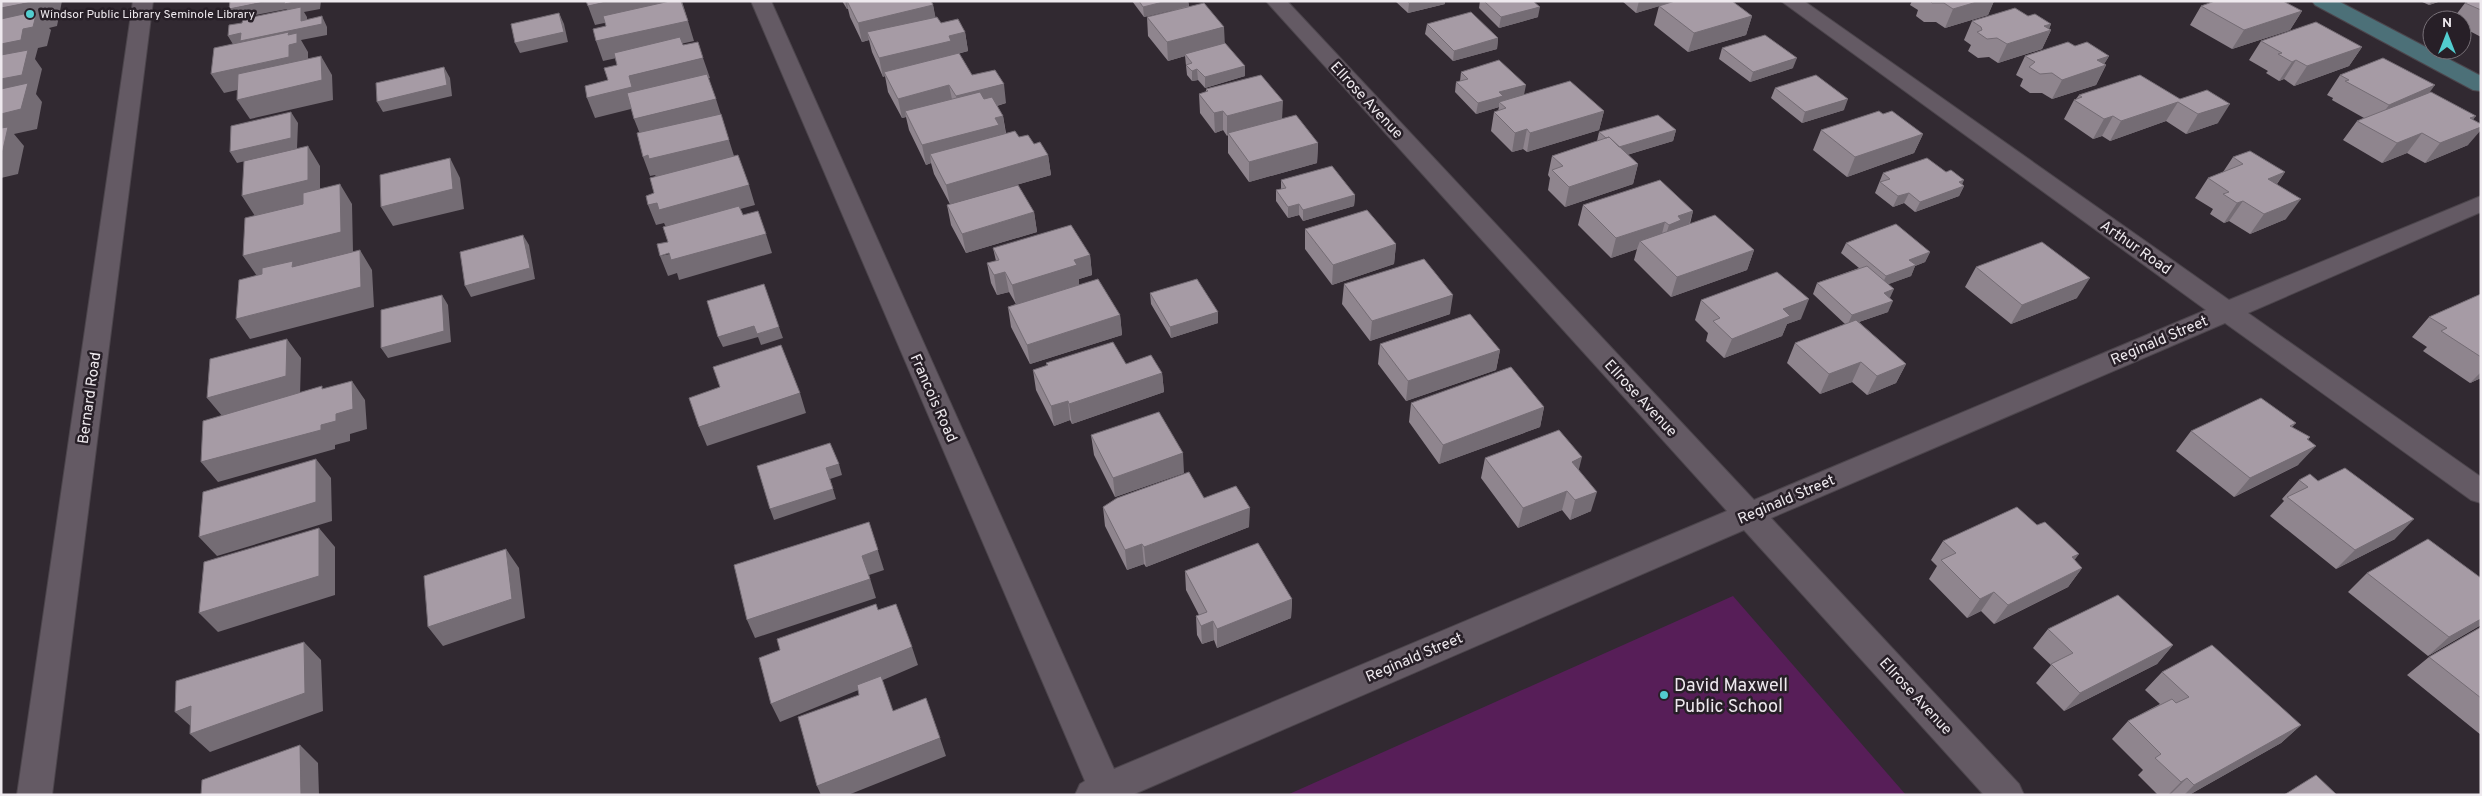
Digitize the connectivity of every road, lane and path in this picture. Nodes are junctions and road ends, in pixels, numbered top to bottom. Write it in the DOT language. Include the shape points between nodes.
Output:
graph roads {
  1 [pos="143,1"];
  2 [pos="760,1"];
  3 [pos="1276,1"];
  4 [pos="1791,1"];
  5 [pos="2322,1"];
  6 [pos="2481,85"];
  7 [pos="2481,203"];
  8 [pos="2226,311"];
  9 [pos="2481,492"];
  10 [pos="1749,515"];
  11 [pos="1102,793"];
  12 [pos="34,795"];
  13 [pos="2007,795"];
  1 -- 12 [label="street, Bernard Road"];
  2 -- 11 [label="street, Francois Road"];
  3 -- 10 [label="street, Ellrose Avenue"];
  4 -- 8 [label="street, Arthur Road"];
  5 -- 6 [label="street"];
  7 -- 8 [label="street, Reginald Street"];
  8 -- 9 [label="street, Arthur Road"];
  8 -- 10 [label="street, Reginald Street"];
  10 -- 11 [label="street, Reginald Street"];
  10 -- 13 [label="street, Ellrose Avenue"];
}
